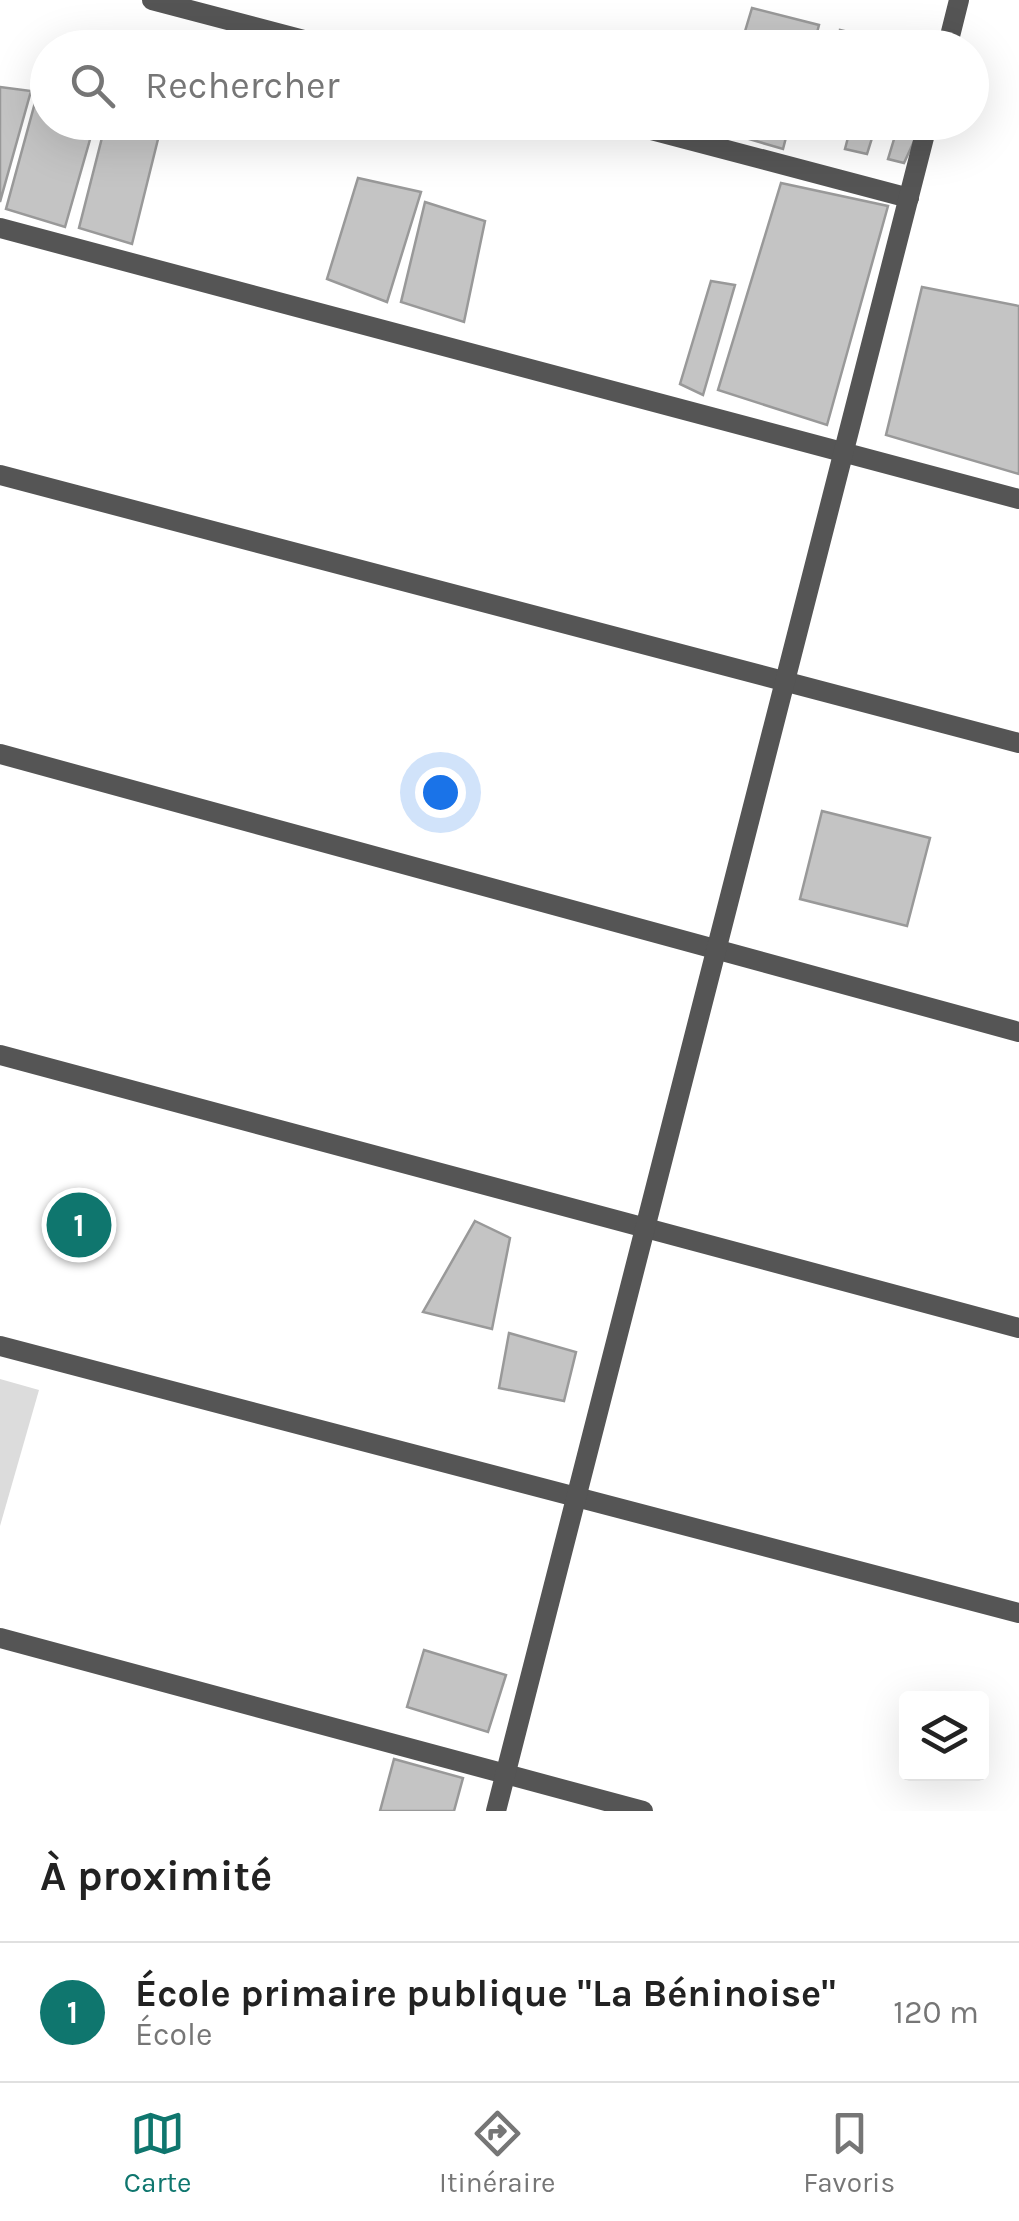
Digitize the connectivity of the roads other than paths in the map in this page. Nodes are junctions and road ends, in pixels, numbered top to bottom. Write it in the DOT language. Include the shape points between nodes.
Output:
graph roads {
  1 [pos="152,0"];
  2 [pos="960,0"];
  3 [pos="266,30"];
  4 [pos="952,30"];
  5 [pos="689,140"];
  6 [pos="924,140"];
  7 [pos="909,198"];
  8 [pos="0,228"];
  9 [pos="844,452"];
  10 [pos="0,475"];
  11 [pos="1019,499"];
  12 [pos="785,682"];
  13 [pos="1019,743"];
  14 [pos="0,754"];
  15 [pos="716,949"];
  16 [pos="1019,1032"];
  17 [pos="0,1055"];
  18 [pos="646,1228"];
  19 [pos="1019,1328"];
  20 [pos="0,1346"];
  21 [pos="576,1497"];
  22 [pos="1019,1614"];
  23 [pos="0,1638"];
  24 [pos="505,1774"];
  25 [pos="496,1811"];
  26 [pos="643,1811"];
  1 -- 3 [label="street"];
  2 -- 4 [label="street"];
  5 -- 7 [label="street"];
  6 -- 7 [label="street"];
  7 -- 9 [label="street"];
  8 -- 9 [label="street"];
  9 -- 11 [label="street"];
  9 -- 12 [label="street"];
  10 -- 12 [label="street"];
  12 -- 13 [label="street"];
  12 -- 15 [label="street"];
  14 -- 15 [label="street"];
  15 -- 16 [label="street"];
  15 -- 18 [label="street"];
  17 -- 18 [label="street"];
  18 -- 19 [label="street"];
  18 -- 21 [label="street"];
  20 -- 21 [label="street"];
  21 -- 22 [label="street"];
  21 -- 24 [label="street"];
  23 -- 24 [label="street"];
  24 -- 25 [label="street"];
  24 -- 26 [label="street"];
}
